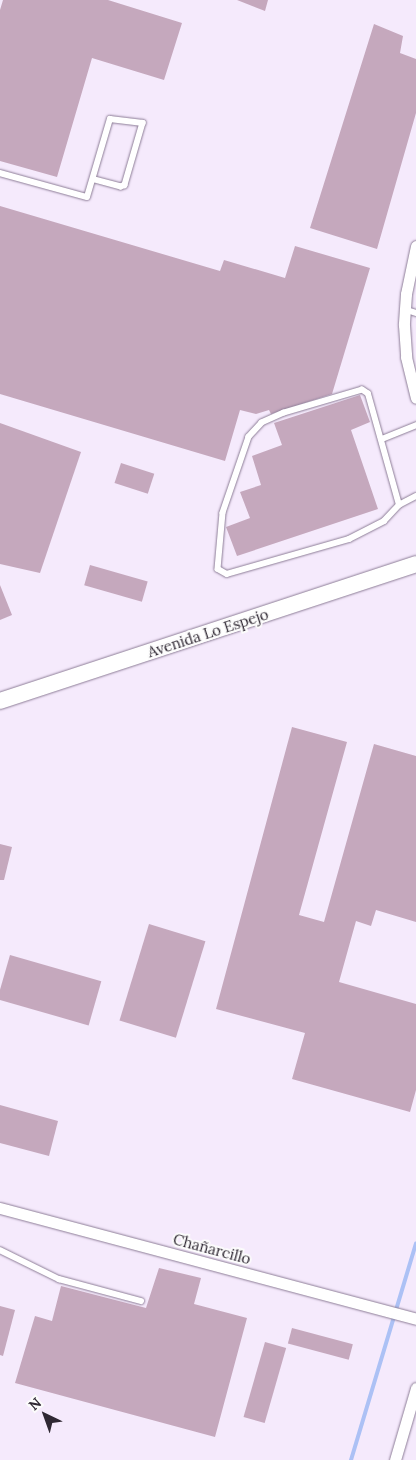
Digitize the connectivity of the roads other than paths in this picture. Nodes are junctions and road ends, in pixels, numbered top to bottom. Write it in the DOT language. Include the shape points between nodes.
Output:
graph roads {
  1 [pos="0,173"];
  2 [pos="94,180"];
  3 [pos="416,246"];
  4 [pos="404,309"];
  5 [pos="416,313"];
  6 [pos="416,398"];
  7 [pos="416,425"];
  8 [pos="382,439"];
  9 [pos="416,496"];
  10 [pos="399,504"];
  11 [pos="416,564"];
  12 [pos="0,701"];
  13 [pos="0,1208"];
  14 [pos="0,1250"];
  15 [pos="141,1301"];
  16 [pos="416,1317"];
  17 [pos="416,1388"];
  18 [pos="395,1460"];
  1 -- 2 [label="lane" via="83,198 90,196"];
  2 -- 2 [label="lane" via="110,119 115,117 143,123 125,185 121,187"];
  3 -- 4 [label="street"];
  4 -- 5 [label="lane"];
  4 -- 6 [label="street" via="406,357"];
  7 -- 8 [label="lane"];
  8 -- 10 [label="lane"];
  8 -- 10 [label="lane" via="371,400 362,390 284,413 262,424 249,436 223,513 218,569 227,574 349,539 384,521"];
  9 -- 10 [label="lane"];
  11 -- 12 [label="main road, Avenida Lo Espejo"];
  13 -- 16 [label="street, Chañarcillo"];
  14 -- 15 [label="lane" via="59,1279"];
  17 -- 18 [label="street"];
}
